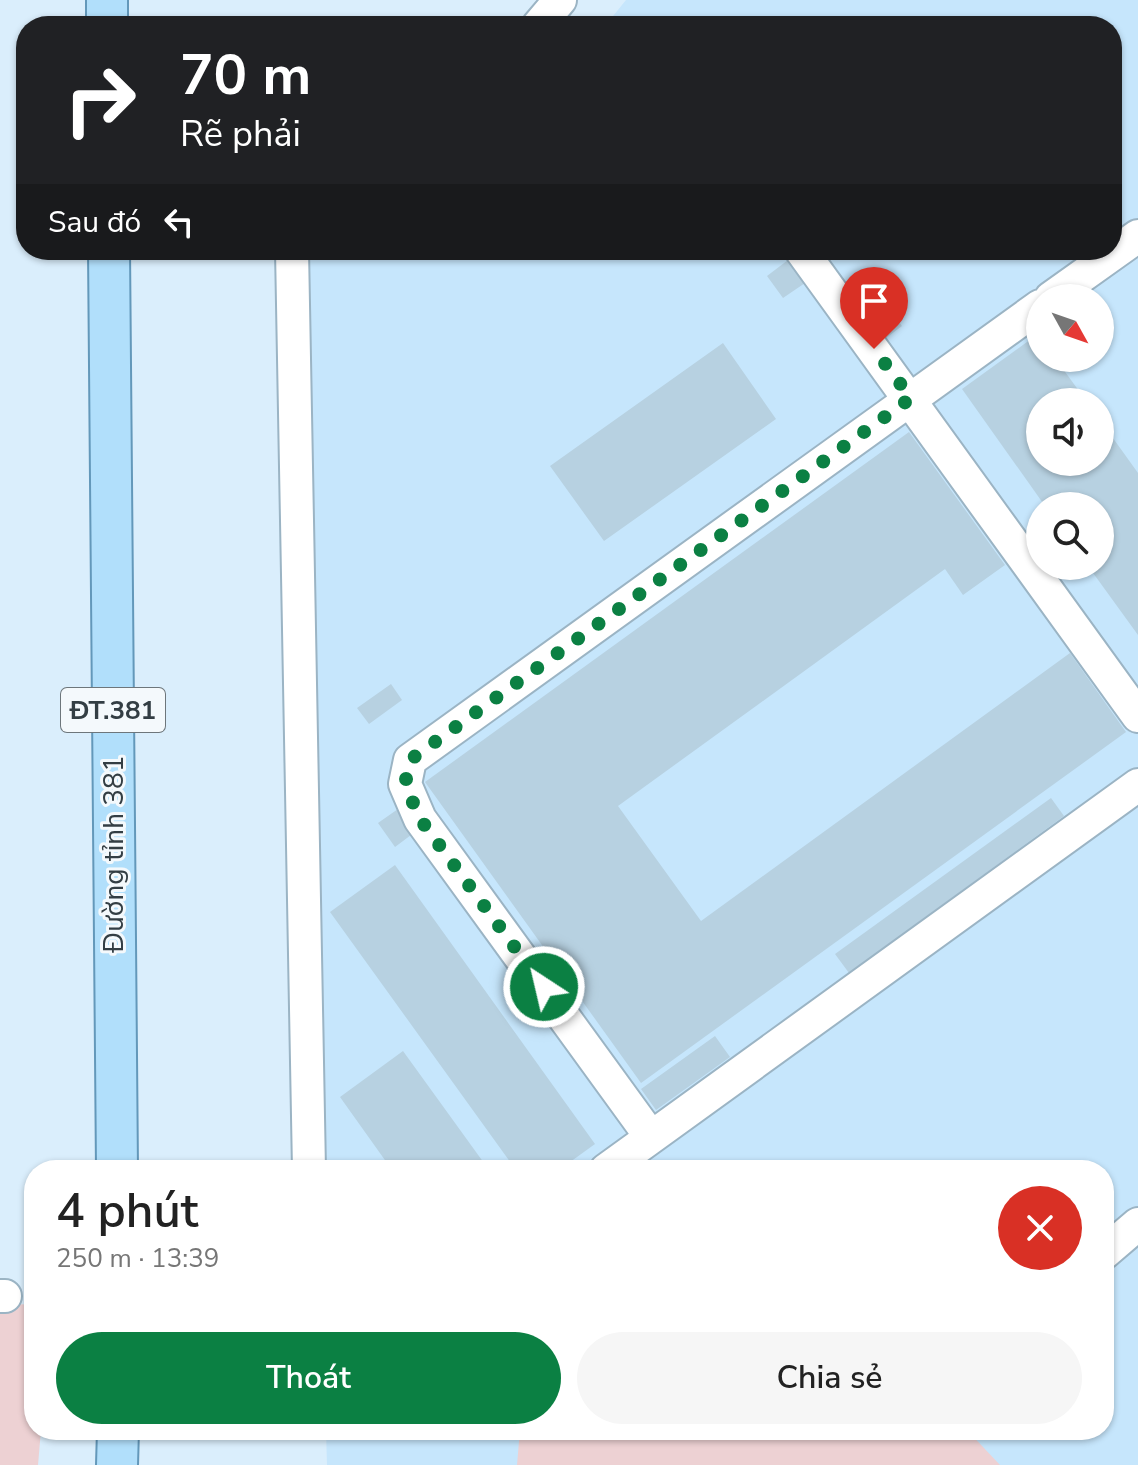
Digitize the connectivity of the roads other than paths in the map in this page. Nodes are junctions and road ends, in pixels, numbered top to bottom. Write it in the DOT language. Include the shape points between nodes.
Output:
graph roads {
  1 [pos="560,0"];
  2 [pos="546,16"];
  3 [pos="109,260"];
  4 [pos="292,260"];
  5 [pos="314,260"];
  6 [pos="808,260"];
  7 [pos="1107,260"];
  8 [pos="1072,284"];
  9 [pos="1026,316"];
  10 [pos="911,398"];
  11 [pos="1138,716"];
  12 [pos="1138,785"];
  13 [pos="651,1137"];
  14 [pos="117,1160"];
  15 [pos="309,1160"];
  16 [pos="328,1160"];
  17 [pos="620,1160"];
  18 [pos="1138,1224"];
  19 [pos="1114,1244"];
  20 [pos="118,1440"];
  21 [pos="117,1465"];
  1 -- 2 [label="street"];
  3 -- 14 [label="main road, Đường tỉnh 381 / ĐT.381"];
  4 -- 15 [label="street"];
  5 -- 16 [label="street"];
  6 -- 10 [label="street"];
  7 -- 8 [label="street"];
  9 -- 10 [label="street"];
  10 -- 11 [label="street"];
  10 -- 13 [label="street" via="410,760 405,784 420,819"];
  12 -- 13 [label="street"];
  13 -- 17 [label="street"];
  18 -- 19 [label="street"];
  20 -- 21 [label="main road"];
}
